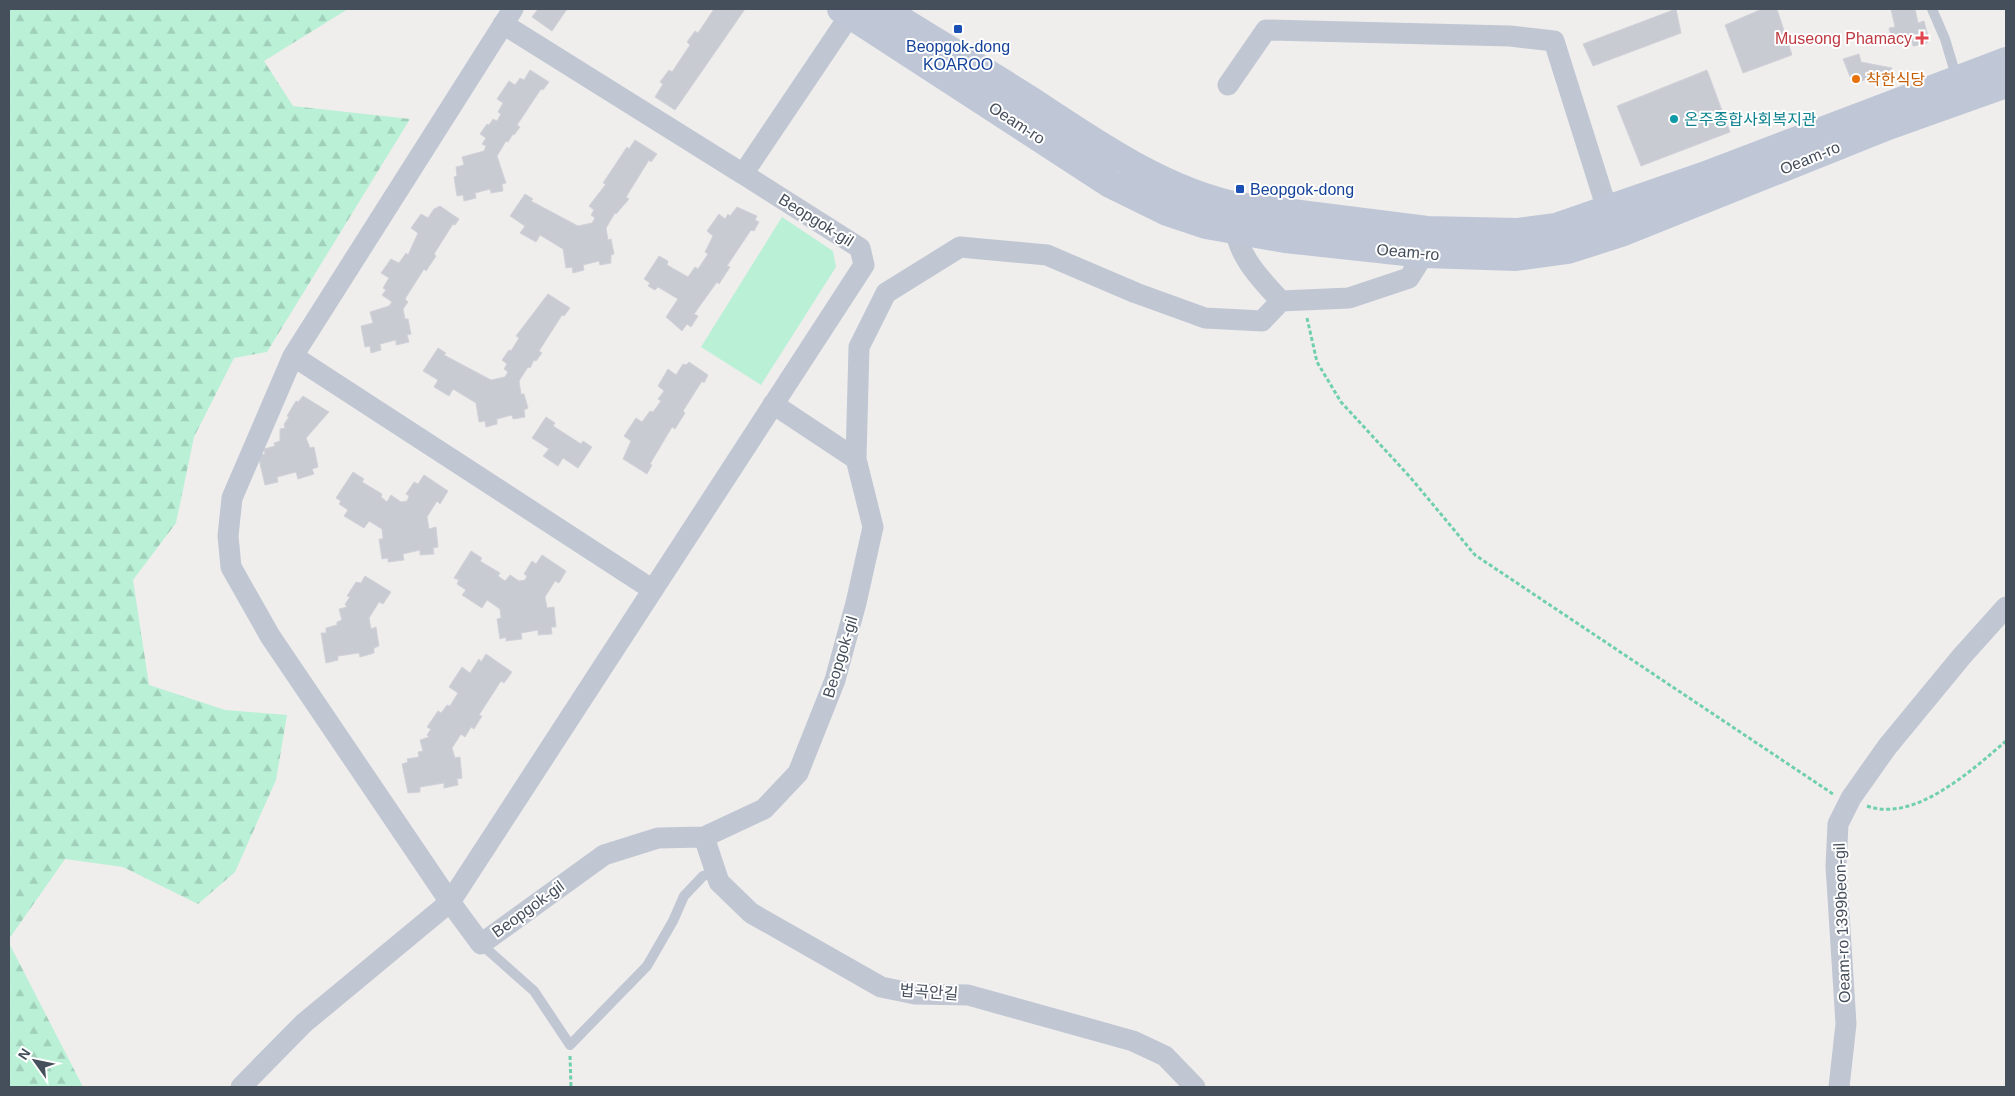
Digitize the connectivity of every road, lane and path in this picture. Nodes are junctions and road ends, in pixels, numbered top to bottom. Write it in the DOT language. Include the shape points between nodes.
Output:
graph roads {
  1 [pos="883,9"];
  2 [pos="1932,9"];
  3 [pos="848,11"];
  4 [pos="508,16"];
  5 [pos="2006,61"];
  6 [pos="2006,84"];
  7 [pos="1228,85"];
  8 [pos="1959,90"];
  9 [pos="743,174"];
  10 [pos="1607,209"];
  11 [pos="1236,218"];
  12 [pos="1425,242"];
  13 [pos="1304,300"];
  14 [pos="1281,301"];
  15 [pos="293,356"];
  16 [pos="773,404"];
  17 [pos="856,458"];
  18 [pos="653,590"];
  19 [pos="2006,607"];
  20 [pos="2006,741"];
  21 [pos="1850,800"];
  22 [pos="704,837"];
  23 [pos="715,872"];
  24 [pos="450,902"];
  25 [pos="481,944"];
  26 [pos="570,1046"];
  27 [pos="241,1087"];
  28 [pos="571,1087"];
  29 [pos="1195,1087"];
  30 [pos="1838,1087"];
  1 -- 11 [label="main road, Oeam-ro" via="1111,152 1171,184 1220,202"];
  2 -- 8 [label="lane" via="1945,39"];
  3 -- 9 [label="street"];
  3 -- 11 [label="main road, Oeam-ro" via="1110,184 1167,212 1206,225"];
  4 -- 9 [label="street, Beopgok-gil"];
  4 -- 15 [label="street, Beopgok-gil"];
  5 -- 8 [label="main road, Oeam-ro"];
  6 -- 8 [label="main road, Oeam-ro"];
  7 -- 10 [label="street" via="1266,30 1510,36 1554,41"];
  8 -- 10 [label="main road, Oeam-ro"];
  8 -- 12 [label="main road, Oeam-ro" via="1888,126 1621,233 1568,250 1516,257"];
  9 -- 16 [label="street, Beopgok-gil" via="860,248 864,265"];
  10 -- 12 [label="main road, Oeam-ro" via="1556,227"];
  11 -- 12 [label="main road, Oeam-ro"];
  11 -- 14 [label="street" via="1239,244 1260,280"];
  12 -- 13 [label="street" via="1409,278 1349,298"];
  13 -- 14 [label="street"];
  13 -- 21 [label="path" via="1317,362 1341,402 1410,477 1475,556 1834,794"];
  14 -- 17 [label="street, Beopgok-gil" via="1262,322 1205,318 1047,255 960,247 886,292 859,347"];
  15 -- 18 [label="street"];
  15 -- 24 [label="street, Beopgok-gil" via="232,498 228,536 231,568 270,636"];
  16 -- 17 [label="street"];
  16 -- 18 [label="street, Beopgok-gil"];
  17 -- 22 [label="street, Beopgok-gil" via="874,527 835,680 798,773 764,809"];
  18 -- 24 [label="street, Beopgok-gil"];
  19 -- 21 [label="street, Oeam-ro 1399beon-gil" via="1887,747"];
  20 -- 21 [label="path" via="1977,766 1918,805 1881,811"];
  21 -- 30 [label="street, Oeam-ro 1399beon-gil" via="1838,824 1836,866 1846,1024"];
  22 -- 23 [label="street, 법곡안길"];
  22 -- 25 [label="street, Beopgok-gil" via="658,838 604,855"];
  23 -- 26 [label="lane" via="703,876 684,896 647,966"];
  23 -- 29 [label="street, 법곡안길" via="719,882 751,912 881,987 915,994 968,995 1133,1041 1165,1056"];
  24 -- 25 [label="street, Beopgok-gil"];
  24 -- 27 [label="street" via="304,1023"];
  25 -- 26 [label="lane" via="534,991"];
  26 -- 28 [label="path"];
}
